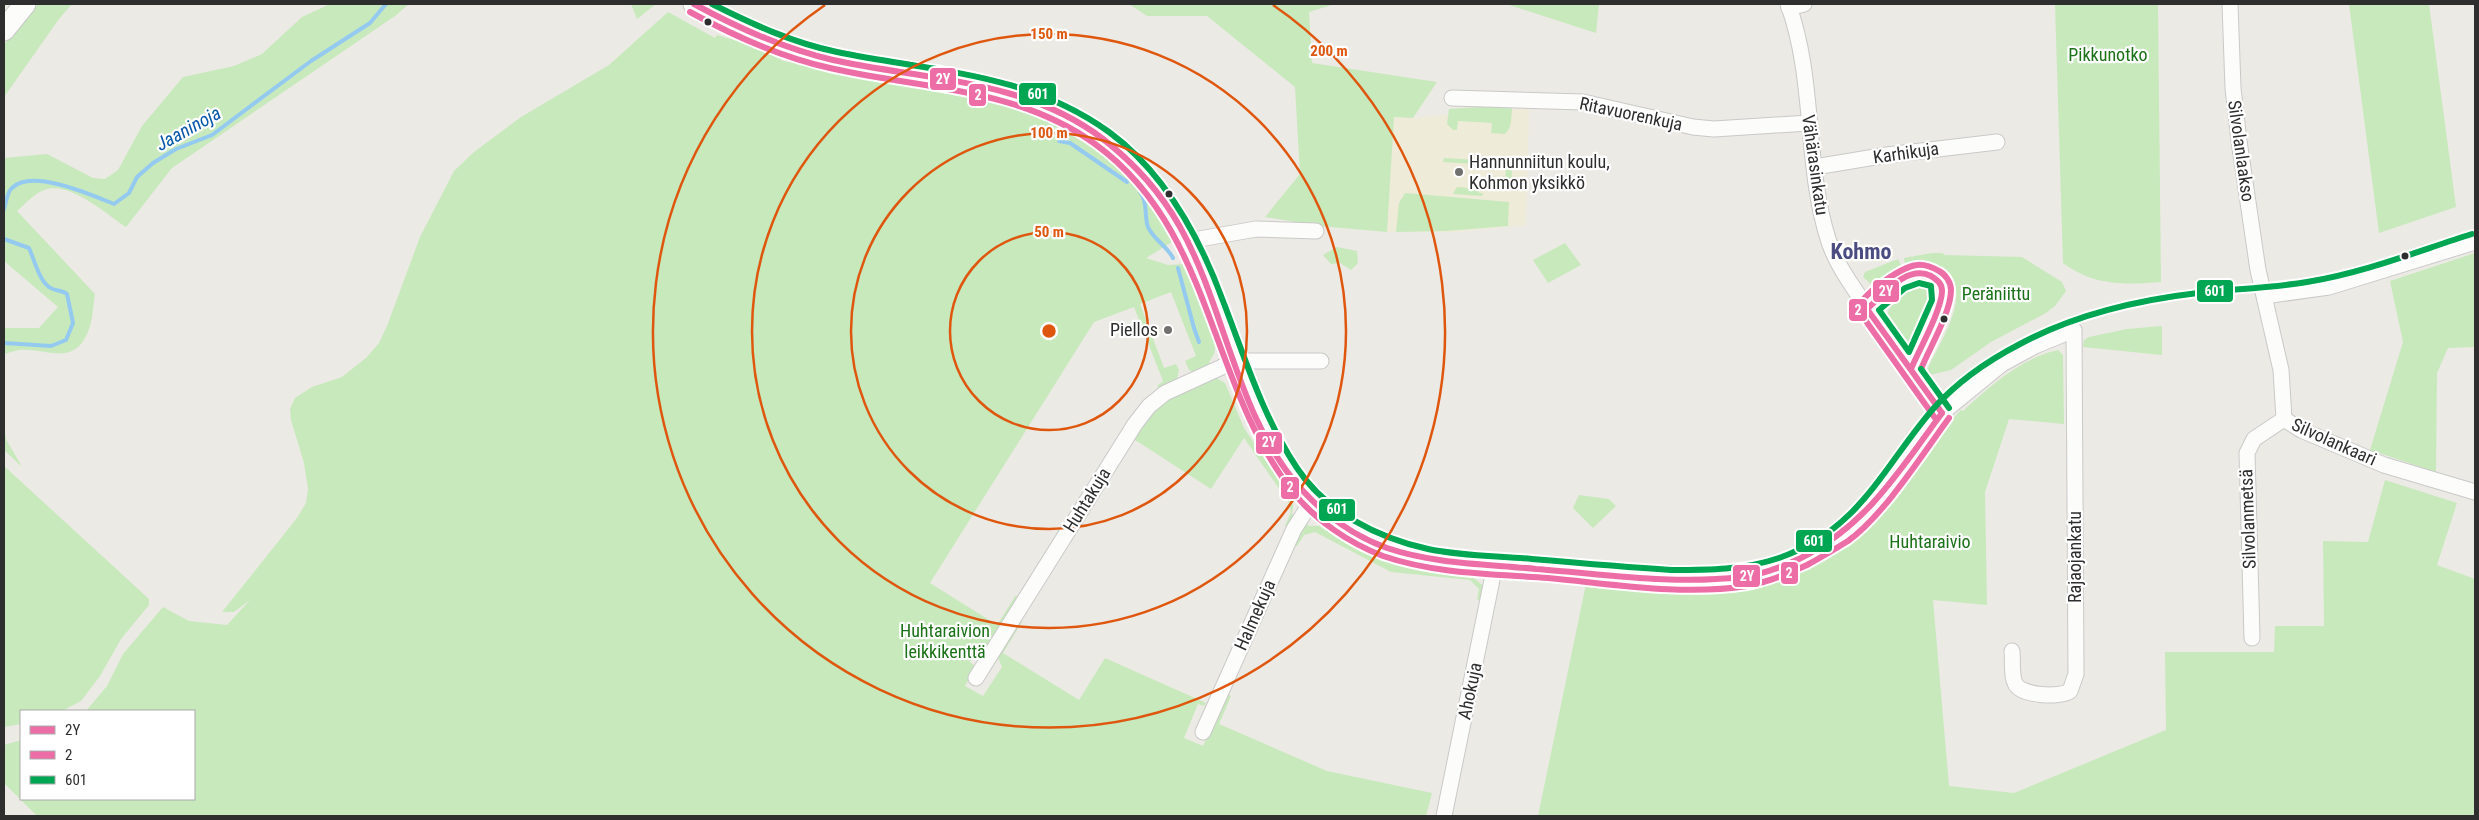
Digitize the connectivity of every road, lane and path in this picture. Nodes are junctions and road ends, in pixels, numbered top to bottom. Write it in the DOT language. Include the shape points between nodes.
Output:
graph roads {
  1 [pos="24,4"];
  2 [pos="694,4"];
  3 [pos="1804,4"];
  4 [pos="2230,4"];
  5 [pos="1788,6"];
  6 [pos="4,30"];
  7 [pos="1452,98"];
  8 [pos="1808,123"];
  9 [pos="1997,142"];
  10 [pos="1815,167"];
  11 [pos="1316,231"];
  12 [pos="1188,241"];
  13 [pos="2475,242"];
  14 [pos="2265,296"];
  15 [pos="1235,361"];
  16 [pos="1321,361"];
  17 [pos="1942,413"];
  18 [pos="2284,419"];
  19 [pos="2475,492"];
  20 [pos="1312,501"];
  21 [pos="1495,565"];
  22 [pos="2252,638"];
  23 [pos="2012,651"];
  24 [pos="976,678"];
  25 [pos="1203,732"];
  26 [pos="1444,816"];
  1 -- 6 [label="street"];
  2 -- 12 [label="street" via="752,32 819,57 998,88 1044,104 1092,130 1135,168 1167,206"];
  3 -- 5 [label="street"];
  4 -- 14 [label="street, Silvolanlaakso" via="2233,88 2258,270"];
  5 -- 8 [label="street, Vähärasinkatu" via="1801,54"];
  7 -- 8 [label="street, Ritavuorenkuja" via="1583,102 1714,129"];
  8 -- 10 [label="street, Vähärasinkatu"];
  9 -- 10 [label="street, Karhikuja" via="1887,154"];
  10 -- 17 [label="street, Vähärasinkatu" via="1825,230 1836,258 1867,309"];
  11 -- 12 [label="street" via="1256,229"];
  12 -- 15 [label="street"];
  13 -- 14 [label="street" via="2329,287"];
  14 -- 18 [label="street, Silvolankaari" via="2282,370"];
  15 -- 16 [label="street"];
  15 -- 20 [label="street" via="1278,458"];
  15 -- 24 [label="street, Huhtakuja" via="1165,393 1142,414"];
  17 -- 21 [label="street" via="1881,495 1845,532 1801,558 1772,570 1746,577 1669,580"];
  17 -- 23 [label="street, Rajaojankatu" via="2002,364 2074,330 2076,674 2070,691 2056,696 2020,689 2013,678"];
  18 -- 19 [label="street, Silvolankaari" via="2301,430 2384,465"];
  18 -- 22 [label="street, Silvolanmetsä" via="2254,439 2247,452"];
  20 -- 21 [label="street" via="1358,536 1387,548 1427,558"];
  20 -- 25 [label="street, Halmekuja" via="1294,529"];
  21 -- 26 [label="street, Ahokuja"];
}
